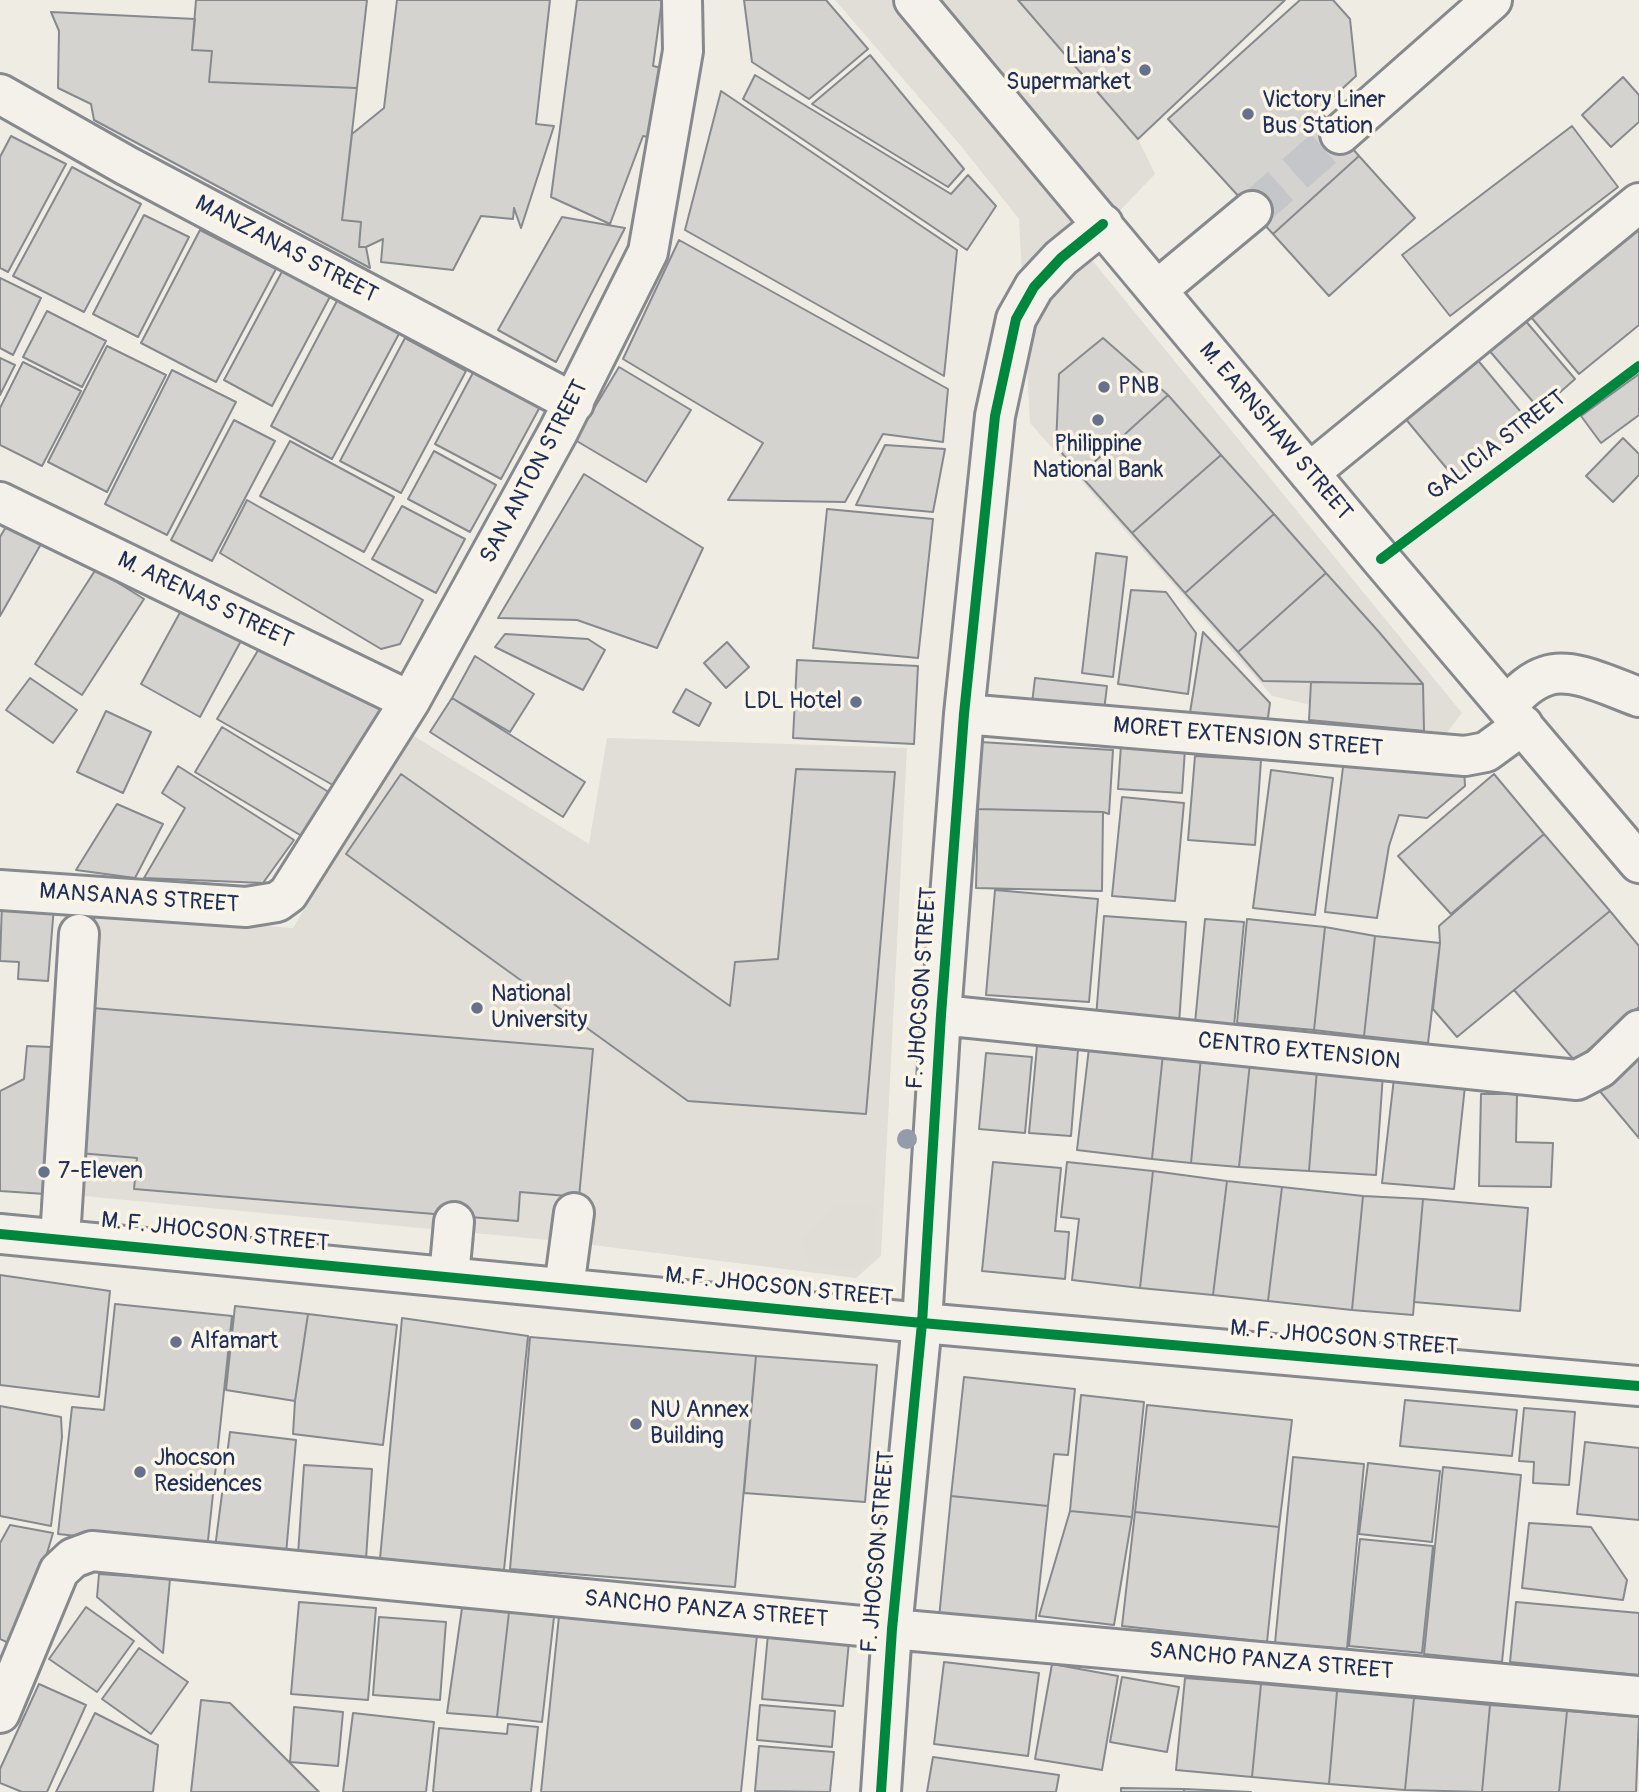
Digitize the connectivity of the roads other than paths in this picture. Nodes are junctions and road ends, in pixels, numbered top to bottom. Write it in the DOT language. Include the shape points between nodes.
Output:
graph roads {
  1 [pos="682,0"];
  2 [pos="914,0"];
  3 [pos="1492,0"];
  4 [pos="0,94"];
  5 [pos="1340,134"];
  6 [pos="1639,203"];
  7 [pos="1252,211"];
  8 [pos="1103,224"];
  9 [pos="1157,290"];
  10 [pos="573,403"];
  11 [pos="1309,473"];
  12 [pos="0,502"];
  13 [pos="1639,697"];
  14 [pos="410,701"];
  15 [pos="964,714"];
  16 [pos="1515,715"];
  17 [pos="1639,863"];
  18 [pos="0,890"];
  19 [pos="277,902"];
  20 [pos="79,934"];
  21 [pos="941,1016"];
  22 [pos="1639,1030"];
  23 [pos="574,1213"];
  24 [pos="454,1222"];
  25 [pos="0,1234"];
  26 [pos="60,1239"];
  27 [pos="449,1277"];
  28 [pos="564,1288"];
  29 [pos="922,1323"];
  30 [pos="1639,1386"];
  31 [pos="892,1629"];
  32 [pos="1639,1696"];
  33 [pos="0,1713"];
  34 [pos="881,1792"];
  1 -- 10 [label="street, SAN ANTON STREET" via="683,51 649,252"];
  2 -- 8 [label="street, M. EARNSHAW STREET"];
  3 -- 5 [label="street"];
  4 -- 10 [label="street, MANZANAS STREET"];
  6 -- 11 [label="street"];
  7 -- 9 [label="street"];
  8 -- 9 [label="street, M. EARNSHAW STREET"];
  8 -- 15 [label="street, F. JHOCSON STREET" via="1034,286 1016,319 995,416"];
  9 -- 11 [label="street, M. EARNSHAW STREET"];
  10 -- 14 [label="street, SAN ANTON STREET"];
  11 -- 16 [label="street, M. EARNSHAW STREET"];
  12 -- 14 [label="street, M. ARENAS STREET"];
  13 -- 16 [label="street, MORET EXTENSION STREET" via="1566,672 1527,686"];
  14 -- 19 [label="street, SAN ANTON STREET" via="299,878"];
  15 -- 16 [label="street, MORET EXTENSION STREET" via="1465,756 1486,752"];
  15 -- 21 [label="street, F. JHOCSON STREET"];
  16 -- 17 [label="street, M. EARNSHAW STREET"];
  18 -- 19 [label="street, MANSANAS STREET" via="246,906"];
  20 -- 26 [label="street"];
  21 -- 22 [label="street, CENTRO EXTENSION" via="1577,1080 1600,1068"];
  21 -- 29 [label="street, F. JHOCSON STREET"];
  23 -- 28 [label="street"];
  24 -- 27 [label="street"];
  25 -- 26 [label="street, M. F. JHOCSON STREET"];
  26 -- 27 [label="street, M. F. JHOCSON STREET"];
  27 -- 28 [label="street, M. F. JHOCSON STREET"];
  28 -- 29 [label="street, M. F. JHOCSON STREET"];
  29 -- 30 [label="street, M. F. JHOCSON STREET"];
  29 -- 31 [label="street, F. JHOCSON STREET"];
  31 -- 32 [label="street, SANCHO PANZA STREET"];
  31 -- 33 [label="street, SANCHO PANZA STREET" via="92,1551 73,1558 59,1572"];
  31 -- 34 [label="street, F. JHOCSON STREET"];
}
